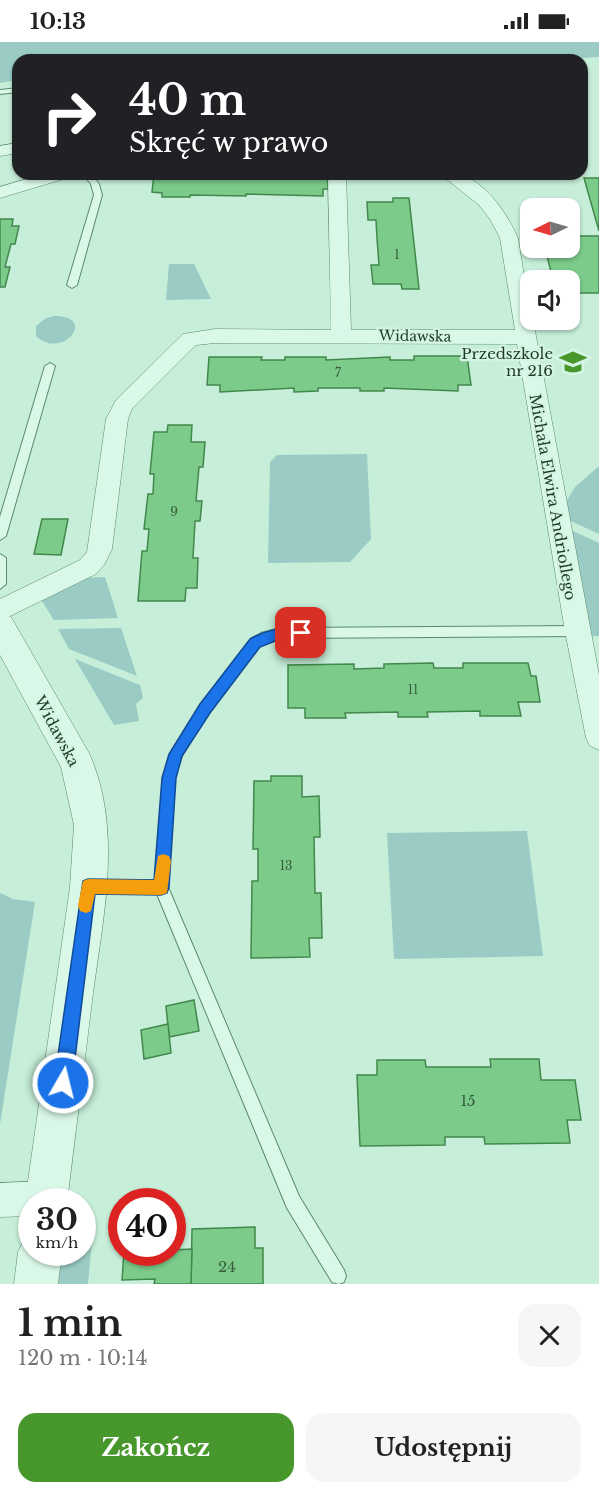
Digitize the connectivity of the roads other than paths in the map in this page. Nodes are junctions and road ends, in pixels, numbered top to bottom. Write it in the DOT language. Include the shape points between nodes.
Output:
graph roads {
  1 [pos="41,180"];
  2 [pos="92,180"];
  3 [pos="337,180"];
  4 [pos="457,180"];
  5 [pos="0,193"];
  6 [pos="72,285"];
  7 [pos="341,336"];
  8 [pos="525,337"];
  9 [pos="50,366"];
  10 [pos="0,536"];
  11 [pos="0,558"];
  12 [pos="0,584"];
  13 [pos="0,611"];
  14 [pos="0,626"];
  15 [pos="577,631"];
  16 [pos="599,738"];
  17 [pos="88,887"];
  18 [pos="161,887"];
  19 [pos="48,1188"];
  20 [pos="0,1200"];
  21 [pos="18,1200"];
  22 [pos="38,1266"];
  23 [pos="338,1276"];
  24 [pos="36,1284"];
  1 -- 5 [label="street"];
  2 -- 6 [label="lane" via="98,195"];
  3 -- 7 [label="street"];
  4 -- 8 [label="street, Michała Elwira Andriollego" via="491,207 504,225"];
  7 -- 8 [label="street, Widawska"];
  7 -- 13 [label="street, Widawska" via="190,339 124,405 117,419 96,558 88,567"];
  8 -- 15 [label="street, Michała Elwira Andriollego"];
  9 -- 10 [label="lane"];
  11 -- 12 [label="lane"];
  14 -- 17 [label="street, Widawska" via="77,764 91,825"];
  15 -- 16 [label="street, Michała Elwira Andriollego"];
  15 -- 18 [label="lane" via="280,633 255,643 205,708 176,754 169,778"];
  17 -- 18 [label="lane"];
  17 -- 19 [label="street, Widawska"];
  18 -- 23 [label="lane" via="293,1202"];
  20 -- 21 [label="street"];
  22 -- 24 [label="street"];
}
